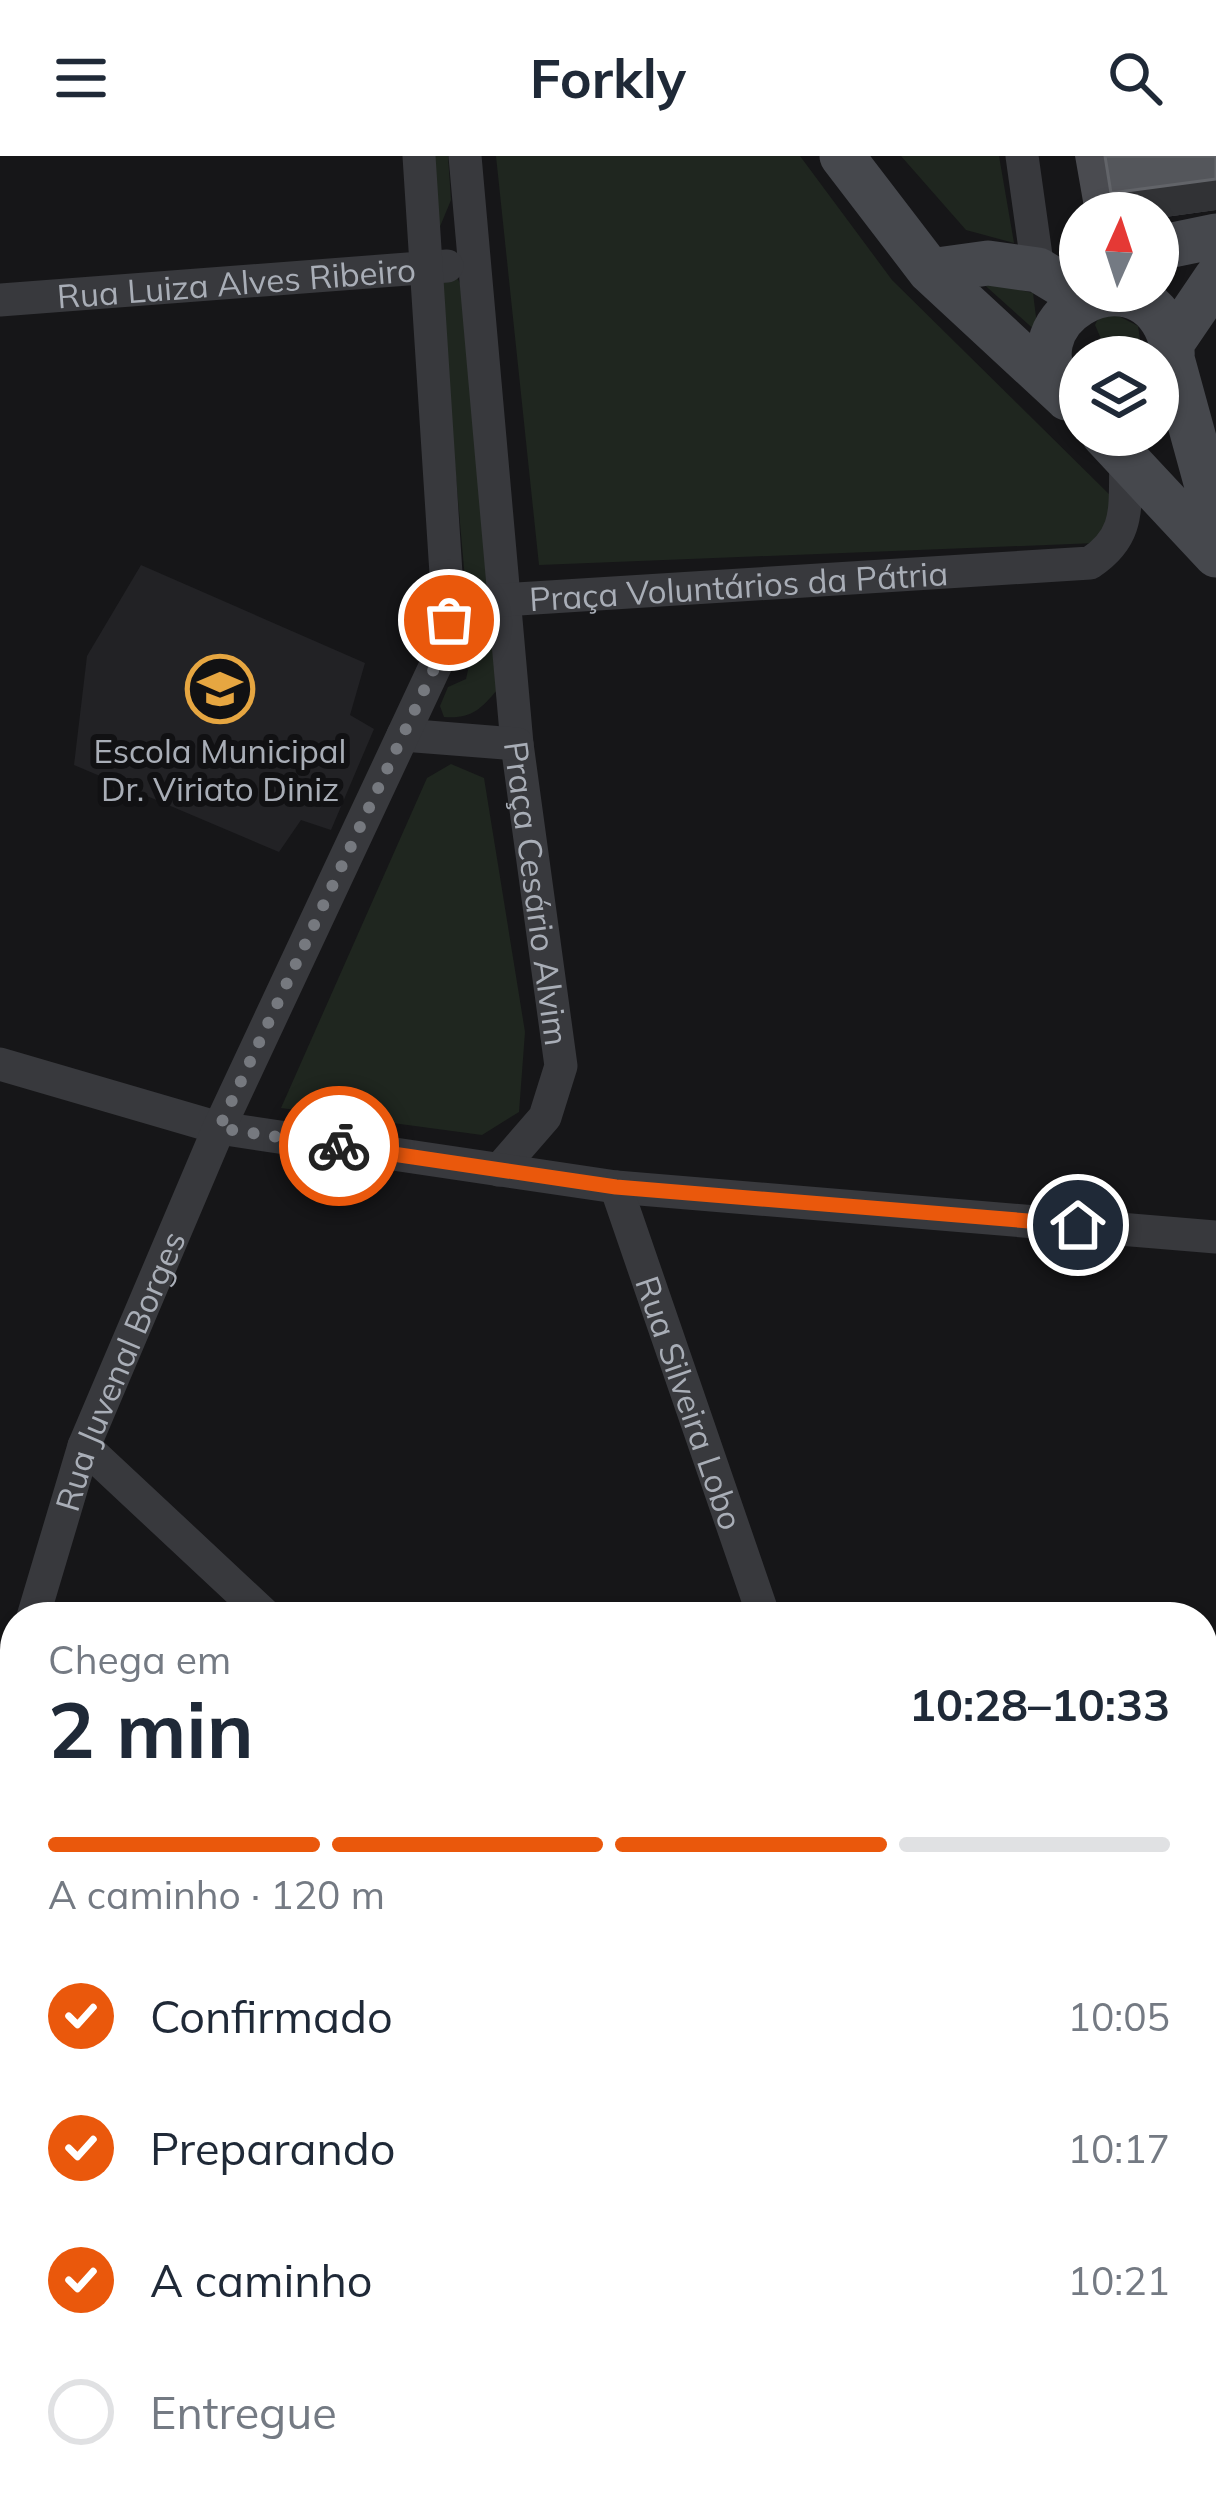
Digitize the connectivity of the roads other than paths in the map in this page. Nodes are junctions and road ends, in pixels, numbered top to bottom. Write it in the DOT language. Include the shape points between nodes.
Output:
graph roads {
  1 [pos="418,156"];
  2 [pos="465,156"];
  3 [pos="842,156"];
  4 [pos="1022,156"];
  5 [pos="1216,236"];
  6 [pos="1179,244"];
  7 [pos="476,264"];
  8 [pos="426,268"];
  9 [pos="1038,270"];
  10 [pos="930,271"];
  11 [pos="1059,278"];
  12 [pos="1216,278"];
  13 [pos="0,300"];
  14 [pos="1067,312"];
  15 [pos="1179,347"];
  16 [pos="1059,386"];
  17 [pos="1059,390"];
  18 [pos="1179,402"];
  19 [pos="1116,456"];
  20 [pos="1123,456"];
  21 [pos="1216,519"];
  22 [pos="1216,555"];
  23 [pos="502,600"];
  24 [pos="403,735"];
  25 [pos="517,744"];
  26 [pos="0,1064"];
  27 [pos="219,1128"];
  28 [pos="499,1170"];
  29 [pos="616,1187"];
  30 [pos="1216,1237"];
  31 [pos="84,1446"];
  32 [pos="37,1602"];
  33 [pos="251,1602"];
  34 [pos="759,1602"];
  1 -- 8 [label="street"];
  2 -- 7 [label="street, Praça Voluntários da Pátria"];
  3 -- 10 [label="main road"];
  4 -- 9 [label="street"];
  5 -- 6 [label="main road"];
  7 -- 8 [label="street, Rua Luiza Alves Ribeiro"];
  7 -- 23 [label="street, Praça Voluntários da Pátria"];
  8 -- 13 [label="street, Rua Luiza Alves Ribeiro"];
  8 -- 24 [label="street" via="449,620"];
  9 -- 10 [label="main road" via="988,263"];
  9 -- 11 [label="main road"];
  10 -- 17 [label="main road"];
  12 -- 15 [label="main road"];
  14 -- 16 [label="main road" via="1050,342"];
  18 -- 21 [label="main road"];
  19 -- 23 [label="street, Praça Voluntários da Pátria" via="1124,525 1110,550 1090,563"];
  20 -- 22 [label="main road"];
  23 -- 25 [label="street, Praça Cesário Alvim"];
  24 -- 25 [label="street"];
  24 -- 27 [label="street"];
  25 -- 28 [label="street, Praça Cesário Alvim" via="561,1066 545,1117"];
  26 -- 27 [label="street"];
  27 -- 28 [label="street"];
  27 -- 31 [label="street, Rua Juvenal Borges"];
  28 -- 29 [label="street"];
  29 -- 30 [label="street"];
  29 -- 34 [label="street, Rua Silveira Lobo"];
  31 -- 32 [label="street, Rua Juvenal Borges"];
  31 -- 33 [label="street"];
}
